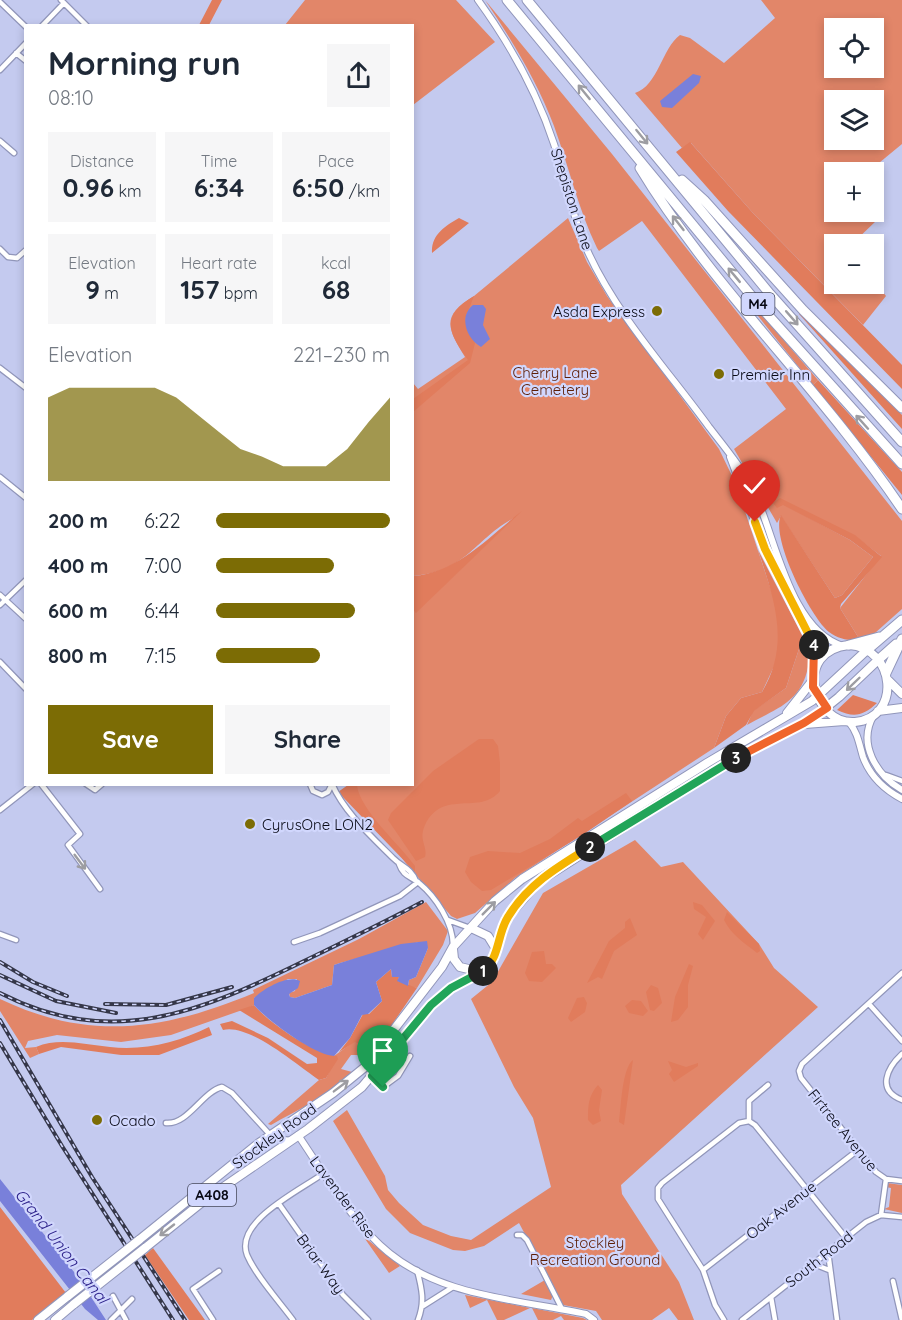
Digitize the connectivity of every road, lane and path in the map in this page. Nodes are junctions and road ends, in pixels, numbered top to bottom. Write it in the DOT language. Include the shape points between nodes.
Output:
graph roads {
  1 [pos="478,0"];
  2 [pos="507,0"];
  3 [pos="527,0"];
  4 [pos="0,2"];
  5 [pos="63,2"];
  6 [pos="44,24"];
  7 [pos="85,24"];
  8 [pos="24,25"];
  9 [pos="24,45"];
  10 [pos="16,53"];
  11 [pos="24,59"];
  12 [pos="0,70"];
  13 [pos="621,138"];
  14 [pos="0,141"];
  15 [pos="14,153"];
  16 [pos="660,160"];
  17 [pos="0,249"];
  18 [pos="24,252"];
  19 [pos="0,368"];
  20 [pos="24,386"];
  21 [pos="902,408"];
  22 [pos="902,442"];
  23 [pos="724,446"];
  24 [pos="902,465"];
  25 [pos="0,477"];
  26 [pos="892,493"];
  27 [pos="24,496"];
  28 [pos="902,502"];
  29 [pos="902,509"];
  30 [pos="24,582"];
  31 [pos="0,595"];
  32 [pos="5,600"];
  33 [pos="0,605"];
  34 [pos="902,614"];
  35 [pos="24,617"];
  36 [pos="902,620"];
  37 [pos="892,628"];
  38 [pos="881,637"];
  39 [pos="902,639"];
  40 [pos="846,645"];
  41 [pos="867,650"];
  42 [pos="878,660"];
  43 [pos="0,662"];
  44 [pos="815,669"];
  45 [pos="886,676"];
  46 [pos="813,680"];
  47 [pos="24,687"];
  48 [pos="902,694"];
  49 [pos="818,696"];
  50 [pos="827,708"];
  51 [pos="902,708"];
  52 [pos="876,713"];
  53 [pos="782,718"];
  54 [pos="847,721"];
  55 [pos="795,728"];
  56 [pos="880,772"];
  57 [pos="902,782"];
  58 [pos="30,786"];
  59 [pos="43,786"];
  60 [pos="311,786"];
  61 [pos="331,786"];
  62 [pos="333,786"];
  63 [pos="902,790"];
  64 [pos="328,792"];
  65 [pos="902,799"];
  66 [pos="340,800"];
  67 [pos="0,810"];
  68 [pos="417,882"];
  69 [pos="100,889"];
  70 [pos="448,920"];
  71 [pos="471,928"];
  72 [pos="0,934"];
  73 [pos="16,940"];
  74 [pos="294,942"];
  75 [pos="453,947"];
  76 [pos="496,949"];
  77 [pos="482,972"];
  78 [pos="902,973"];
  79 [pos="869,1004"];
  80 [pos="902,1041"];
  81 [pos="902,1054"];
  82 [pos="410,1056"];
  83 [pos="372,1076"];
  84 [pos="768,1085"];
  85 [pos="902,1100"];
  86 [pos="749,1121"];
  87 [pos="166,1124"];
  88 [pos="269,1135"];
  89 [pos="298,1135"];
  90 [pos="290,1140"];
  91 [pos="858,1150"];
  92 [pos="324,1173"];
  93 [pos="886,1179"];
  94 [pos="902,1180"];
  95 [pos="807,1189"];
  96 [pos="279,1204"];
  97 [pos="881,1215"];
  98 [pos="902,1217"];
  99 [pos="518,1235"];
  100 [pos="846,1238"];
  101 [pos="828,1252"];
  102 [pos="814,1264"];
  103 [pos="417,1270"];
  104 [pos="703,1270"];
  105 [pos="829,1270"];
  106 [pos="219,1271"];
  107 [pos="893,1281"];
  108 [pos="453,1287"];
  109 [pos="113,1296"];
  110 [pos="771,1297"];
  111 [pos="132,1299"];
  112 [pos="423,1306"];
  113 [pos="759,1307"];
  114 [pos="562,1309"];
  115 [pos="120,1312"];
  116 [pos="772,1312"];
  117 [pos="901,1312"];
  118 [pos="593,1318"];
  119 [pos="38,1320"];
  120 [pos="55,1320"];
  121 [pos="111,1320"];
  122 [pos="126,1320"];
  123 [pos="213,1320"];
  124 [pos="293,1320"];
  125 [pos="368,1320"];
  126 [pos="418,1320"];
  127 [pos="724,1320"];
  128 [pos="742,1320"];
  129 [pos="775,1320"];
  130 [pos="837,1320"];
  131 [pos="902,1320"];
  1 -- 23 [label="street, Shepiston Lane" via="513,52 542,114 571,207 598,271"];
  13 -- 2 [label="highway, M4, one-way"];
  3 -- 16 [label="highway, M4, one-way"];
  4 -- 8 [label="street"];
  5 -- 6 [label="street"];
  5 -- 7 [label="street"];
  9 -- 10 [label="street"];
  10 -- 11 [label="street"];
  10 -- 12 [label="street"];
  24 -- 13 [label="highway, M4, one-way" via="759,305"];
  26 -- 13 [label="highway, M4, one-way" via="657,196"];
  14 -- 15 [label="street"];
  16 -- 21 [label="highway, M4" via="704,200 803,310"];
  16 -- 22 [label="highway, M4, one-way" via="771,294"];
  17 -- 18 [label="street" via="17,258"];
  19 -- 20 [label="street"];
  23 -- 40 [label="street, Shepiston Lane" via="755,495 778,557 808,619 824,638"];
  23 -- 44 [label="street, Shepiston Lane" via="765,549 811,636"];
  25 -- 27 [label="street"];
  26 -- 28 [label="highway, M4"];
  26 -- 29 [label="highway, M4"];
  30 -- 32 [label="street"];
  31 -- 32 [label="street"];
  32 -- 33 [label="street"];
  32 -- 35 [label="street"];
  34 -- 37 [label="highway"];
  36 -- 37 [label="highway"];
  37 -- 38 [label="highway"];
  38 -- 40 [label="highway"];
  38 -- 41 [label="highway"];
  39 -- 42 [label="highway"];
  39 -- 45 [label="highway"];
  40 -- 41 [label="main road"];
  40 -- 44 [label="main road" via="824,655"];
  41 -- 42 [label="main road"];
  41 -- 49 [label="main road, Stockley Road / A408"];
  42 -- 45 [label="main road"];
  42 -- 50 [label="main road, one-way"];
  43 -- 47 [label="street"];
  44 -- 46 [label="main road, A408"];
  45 -- 48 [label="main road"];
  45 -- 52 [label="main road" via="886,695"];
  46 -- 49 [label="main road, A408"];
  46 -- 53 [label="main road, A408"];
  49 -- 50 [label="main road, A408"];
  49 -- 53 [label="main road, Stockley Road / A408"];
  50 -- 54 [label="main road, A408"];
  50 -- 55 [label="main road"];
  51 -- 52 [label="main road"];
  52 -- 54 [label="main road" via="865,720"];
  52 -- 56 [label="street" via="866,737"];
  71 -- 53 [label="main road, Stockley Road / A408, one-way" via="522,879"];
  54 -- 55 [label="main road"];
  54 -- 65 [label="street" via="857,732 872,773"];
  55 -- 76 [label="main road" via="712,771 555,868 506,919"];
  56 -- 57 [label="street"];
  56 -- 63 [label="street"];
  58 -- 67 [label="street"];
  59 -- 69 [label="street, one-way" via="80,834 68,845"];
  60 -- 64 [label="street" via="318,795"];
  61 -- 64 [label="street"];
  62 -- 66 [label="street"];
  64 -- 66 [label="street"];
  66 -- 68 [label="street" via="408,879"];
  68 -- 70 [label="street"];
  68 -- 74 [label="street" via="400,896"];
  70 -- 71 [label="street"];
  70 -- 75 [label="street"];
  71 -- 75 [label="main road, Stockley Road / A408"];
  71 -- 76 [label="main road" via="488,936"];
  72 -- 73 [label="street"];
  75 -- 77 [label="main road" via="454,959 460,967"];
  88 -- 75 [label="main road, Stockley Road / A408, one-way" via="364,1067 442,967"];
  76 -- 77 [label="main road" via="491,964"];
  77 -- 83 [label="main road, Stockley Road / A408" via="451,988 431,1005"];
  78 -- 79 [label="street"];
  79 -- 80 [label="street"];
  79 -- 91 [label="street, Firtree Avenue" via="799,1071"];
  81 -- 85 [label="street" via="890,1066 886,1079 889,1091"];
  82 -- 83 [label="street" via="398,1076 383,1087"];
  83 -- 89 [label="main road, Stockley Road / A408" via="347,1100"];
  84 -- 86 [label="street" via="749,1101"];
  86 -- 95 [label="street"];
  86 -- 104 [label="street" via="739,1124 658,1188 658,1199"];
  87 -- 88 [label="street" via="180,1119 222,1087"];
  88 -- 90 [label="street"];
  88 -- 119 [label="main road, Stockley Road / A408, bridge"];
  89 -- 90 [label="main road, Stockley Road / A408"];
  89 -- 92 [label="street, Lavender Rise"];
  90 -- 120 [label="main road, Stockley Road / A408, one-way, bridge" via="206,1199"];
  91 -- 93 [label="street, Firtree Avenue"];
  91 -- 95 [label="street, Oak Avenue"];
  92 -- 96 [label="street"];
  92 -- 103 [label="street, Lavender Rise" via="378,1243"];
  93 -- 94 [label="street, Firtree Avenue"];
  93 -- 97 [label="street"];
  95 -- 100 [label="street"];
  95 -- 104 [label="street, Oak Avenue"];
  96 -- 124 [label="street" via="250,1227 245,1244 248,1257"];
  96 -- 125 [label="street, Briar Way" via="343,1295"];
  97 -- 98 [label="street"];
  97 -- 100 [label="street, South Road"];
  99 -- 114 [label="street" via="527,1240"];
  100 -- 101 [label="street, South Road"];
  101 -- 102 [label="street, South Road"];
  101 -- 105 [label="street"];
  102 -- 105 [label="street"];
  102 -- 110 [label="street, South Road"];
  103 -- 108 [label="street, Lavender Rise"];
  103 -- 112 [label="street"];
  104 -- 127 [label="street"];
  105 -- 130 [label="street"];
  106 -- 123 [label="street" via="193,1289"];
  107 -- 117 [label="street"];
  108 -- 112 [label="street"];
  108 -- 114 [label="street, Lavender Rise"];
  109 -- 115 [label="street"];
  110 -- 113 [label="street, South Road"];
  110 -- 116 [label="street"];
  111 -- 115 [label="street"];
  112 -- 126 [label="street"];
  113 -- 116 [label="street"];
  113 -- 128 [label="street, South Road"];
  114 -- 118 [label="street, Lavender Rise"];
  115 -- 121 [label="street"];
  115 -- 122 [label="street"];
  116 -- 129 [label="street"];
  117 -- 131 [label="street"];
}
